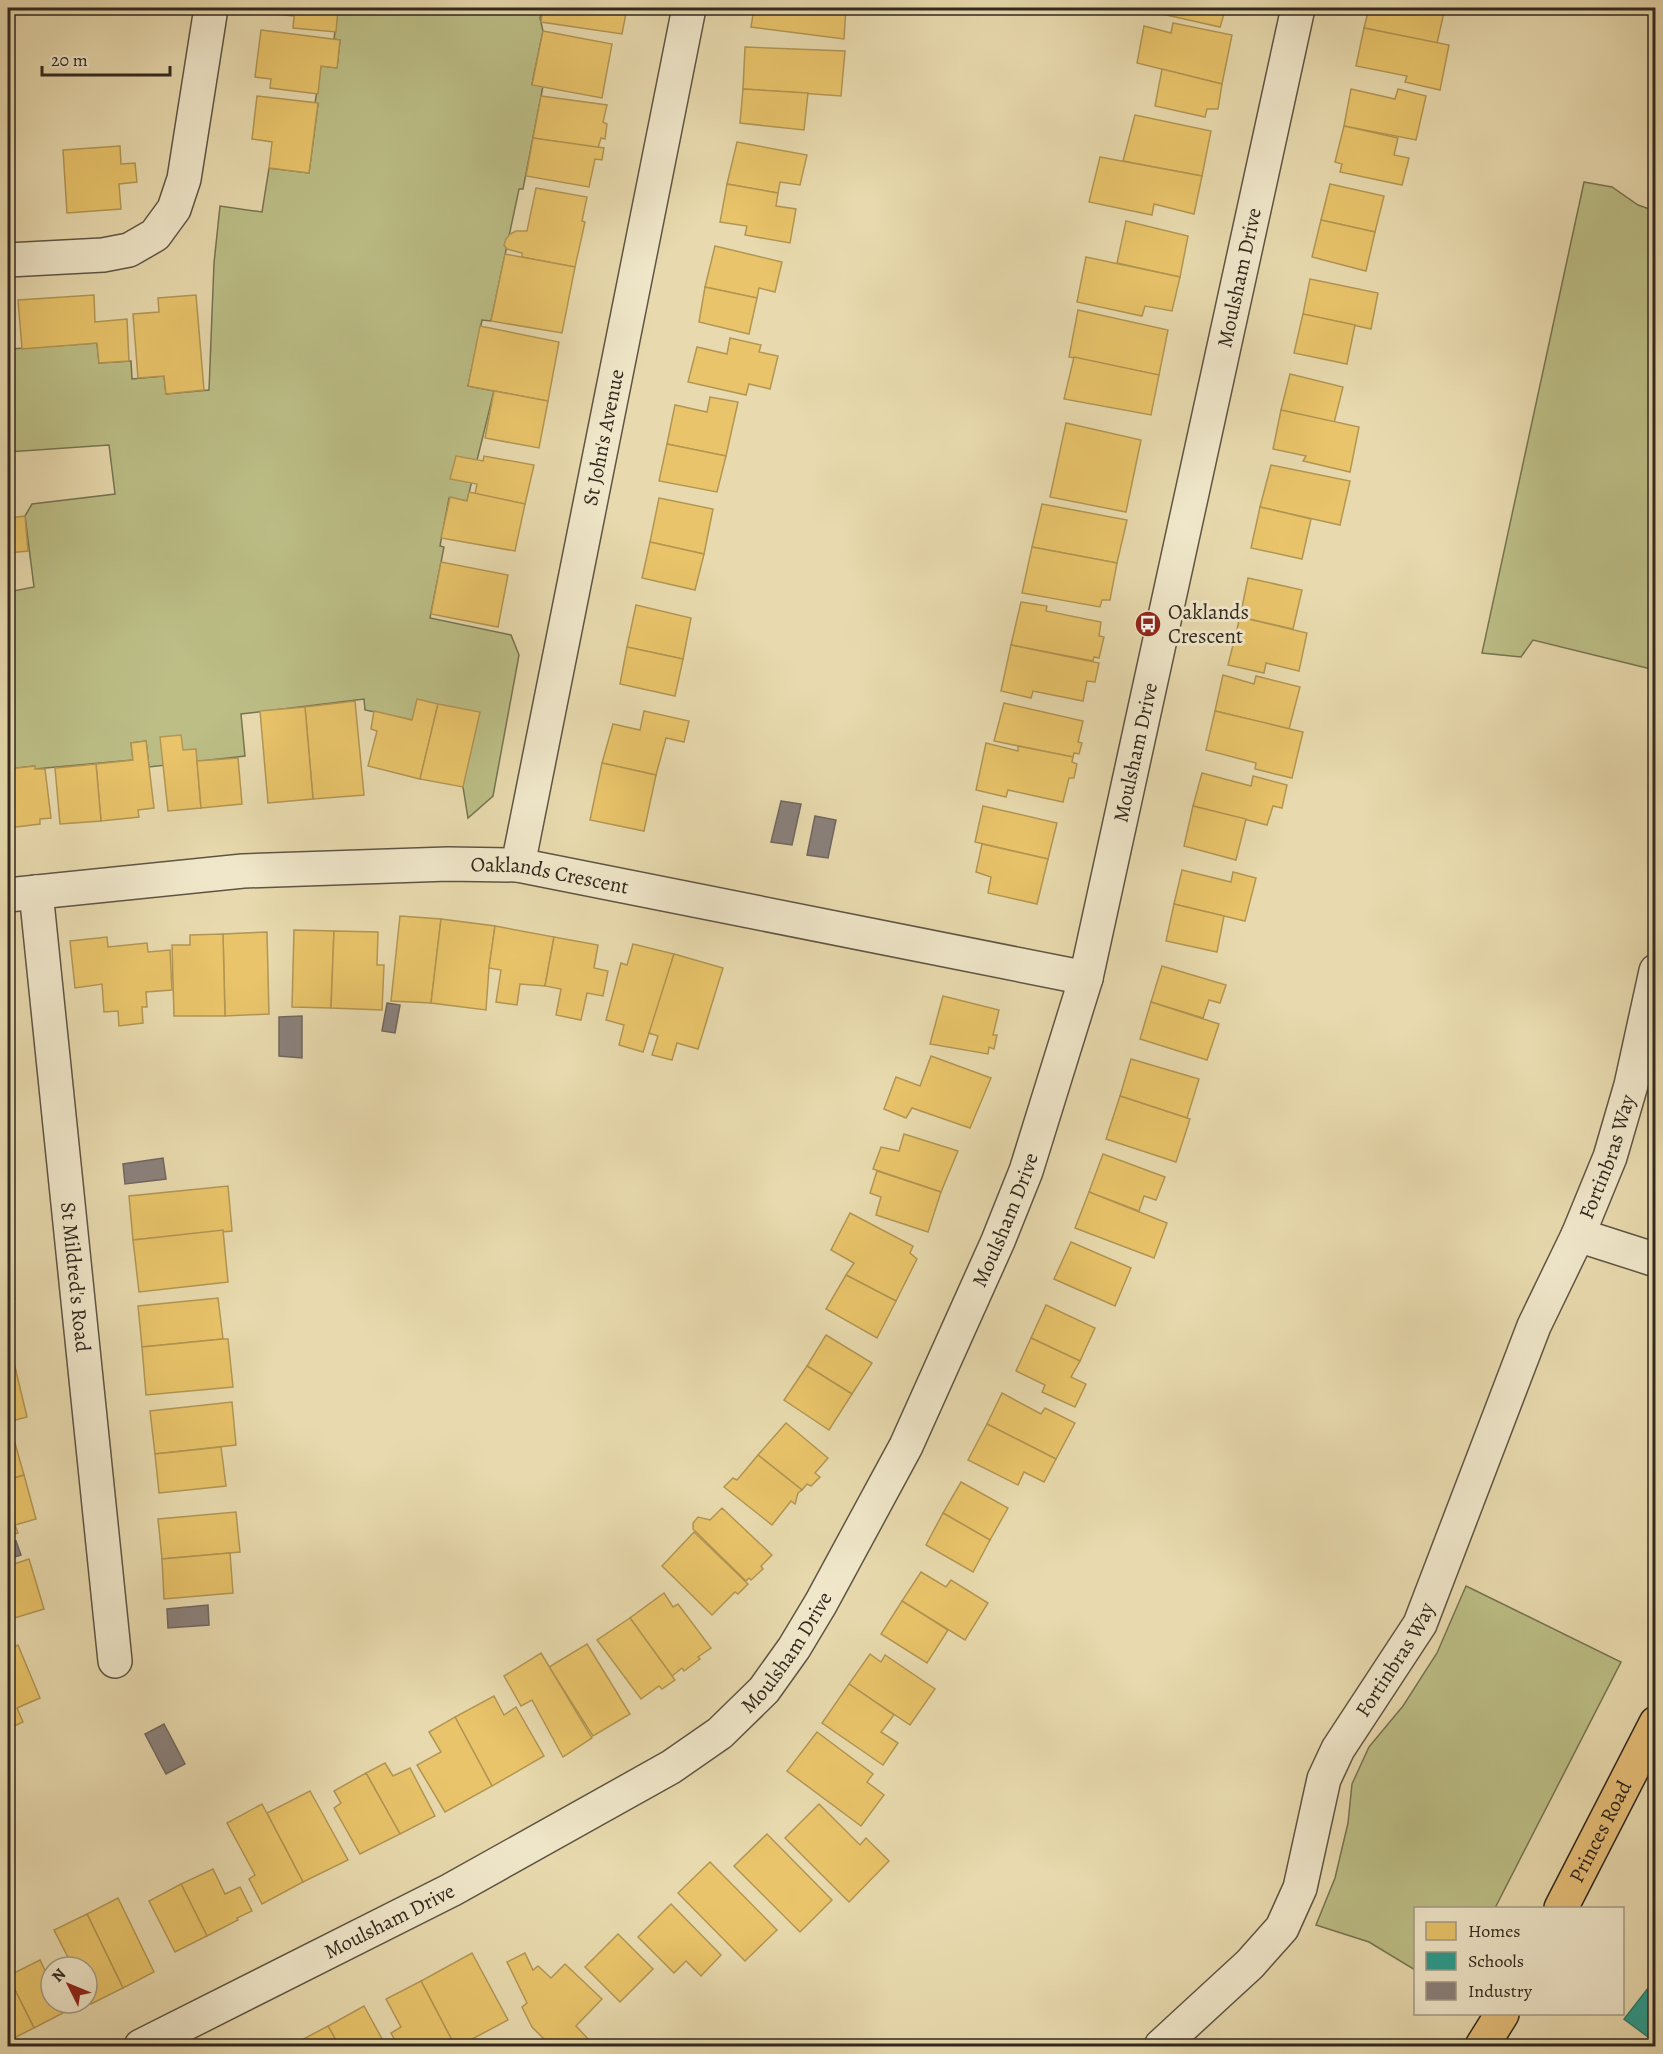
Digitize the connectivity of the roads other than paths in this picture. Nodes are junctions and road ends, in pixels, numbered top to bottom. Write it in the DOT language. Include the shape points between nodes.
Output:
graph roads {
  1 [pos="211,8"];
  2 [pos="689,8"];
  3 [pos="1298,8"];
  4 [pos="8,260"];
  5 [pos="518,866"];
  6 [pos="22,894"];
  7 [pos="1656,971"];
  8 [pos="1086,978"];
  9 [pos="1578,1235"];
  10 [pos="1656,1260"];
  11 [pos="115,1661"];
  12 [pos="1656,1722"];
  13 [pos="1562,1907"];
  14 [pos="1501,2015"];
  15 [pos="141,2046"];
  16 [pos="1161,2046"];
  17 [pos="1482,2046"];
  1 -- 4 [label="street" via="184,179 174,209 155,235 129,250 103,255"];
  2 -- 5 [label="street, St John's Avenue"];
  3 -- 8 [label="street, Moulsham Drive"];
  5 -- 6 [label="street, Oaklands Crescent" via="448,864 243,871"];
  5 -- 8 [label="street, Oaklands Crescent"];
  6 -- 11 [label="street, St Mildred's Road"];
  7 -- 9 [label="street, Fortinbras Way" via="1631,1085 1610,1157"];
  8 -- 15 [label="street, Moulsham Drive" via="1026,1171 916,1424 821,1603 764,1690 720,1732 671,1767 607,1804 451,1890"];
  9 -- 10 [label="street, Fortinbras Way"];
  9 -- 16 [label="street, Fortinbras Way" via="1534,1326 1420,1624 1338,1749 1324,1779 1300,1888 1282,1928 1250,1965"];
  12 -- 13 [label="main road, Princes Road"];
  14 -- 17 [label="main road"];
}
